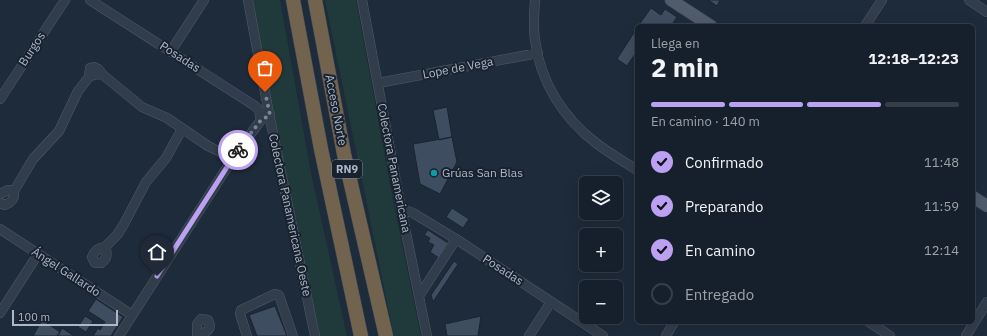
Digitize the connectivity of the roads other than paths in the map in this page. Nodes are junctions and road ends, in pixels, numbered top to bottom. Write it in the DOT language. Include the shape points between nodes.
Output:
graph roads {
  1 [pos="65,0"];
  2 [pos="90,0"];
  3 [pos="204,0"];
  4 [pos="248,0"];
  5 [pos="293,0"];
  6 [pos="315,0"];
  7 [pos="362,0"];
  8 [pos="535,0"];
  9 [pos="671,0"];
  10 [pos="882,0"];
  11 [pos="969,0"];
  12 [pos="987,12"];
  13 [pos="708,24"];
  14 [pos="866,24"];
  15 [pos="171,51"];
  16 [pos="538,53"];
  17 [pos="378,83"];
  18 [pos="4,85"];
  19 [pos="0,99"];
  20 [pos="265,118"];
  21 [pos="182,129"];
  22 [pos="233,158"];
  23 [pos="635,169"];
  24 [pos="14,191"];
  25 [pos="0,194"];
  26 [pos="975,198"];
  27 [pos="0,203"];
  28 [pos="987,206"];
  29 [pos="401,208"];
  30 [pos="0,229"];
  31 [pos="456,240"];
  32 [pos="105,248"];
  33 [pos="38,254"];
  34 [pos="419,296"];
  35 [pos="551,302"];
  36 [pos="987,302"];
  37 [pos="0,313"];
  38 [pos="132,316"];
  39 [pos="975,321"];
  40 [pos="673,324"];
  41 [pos="872,324"];
  42 [pos="973,324"];
  43 [pos="119,336"];
  44 [pos="247,336"];
  45 [pos="293,336"];
  46 [pos="315,336"];
  47 [pos="361,336"];
  48 [pos="386,336"];
  49 [pos="427,336"];
  50 [pos="529,336"];
  51 [pos="603,336"];
  52 [pos="666,336"];
  53 [pos="890,336"];
  54 [pos="966,336"];
  1 -- 18 [label="street, Burgos"];
  2 -- 15 [label="street, Posadas"];
  3 -- 15 [label="street"];
  4 -- 20 [label="street, Colectora Panamericana Oeste"];
  5 -- 47 [label="highway, Acceso Norte / RN9" via="321,149"];
  6 -- 48 [label="highway, Acceso Norte / RN9" via="344,154"];
  7 -- 17 [label="street, Colectora Panamericana"];
  8 -- 16 [label="street" via="534,29"];
  9 -- 13 [label="main road"];
  10 -- 14 [label="street"];
  11 -- 12 [label="street"];
  15 -- 20 [label="street, Posadas" via="255,106"];
  16 -- 17 [label="street, Lope de Vega"];
  16 -- 23 [label="street" via="548,85 564,111 596,143"];
  17 -- 29 [label="street, Colectora Panamericana"];
  18 -- 19 [label="street, Burgos"];
  20 -- 22 [label="street"];
  20 -- 46 [label="street, Colectora Panamericana Oeste"];
  21 -- 22 [label="street"];
  21 -- 24 [label="street" via="167,118 142,107 103,76 93,74 78,91 59,131 33,160"];
  21 -- 32 [label="street" via="166,158 146,182 124,224"];
  22 -- 38 [label="street"];
  24 -- 25 [label="street" via="8,190"];
  24 -- 27 [label="street" via="10,203"];
  26 -- 28 [label="main road"];
  29 -- 31 [label="street, Posadas"];
  29 -- 34 [label="street, Colectora Panamericana"];
  30 -- 33 [label="street, Ángel Gallardo"];
  31 -- 34 [label="street"];
  31 -- 35 [label="street, Posadas"];
  33 -- 37 [label="street"];
  33 -- 38 [label="street, Ángel Gallardo"];
  34 -- 49 [label="street, Colectora Panamericana"];
  35 -- 50 [label="street"];
  35 -- 51 [label="street, Posadas"];
  36 -- 39 [label="street"];
  38 -- 43 [label="street"];
  40 -- 52 [label="street"];
  41 -- 53 [label="street"];
  42 -- 54 [label="street"];
  44 -- 45 [label="street" via="241,310 275,294 279,295"];
}
